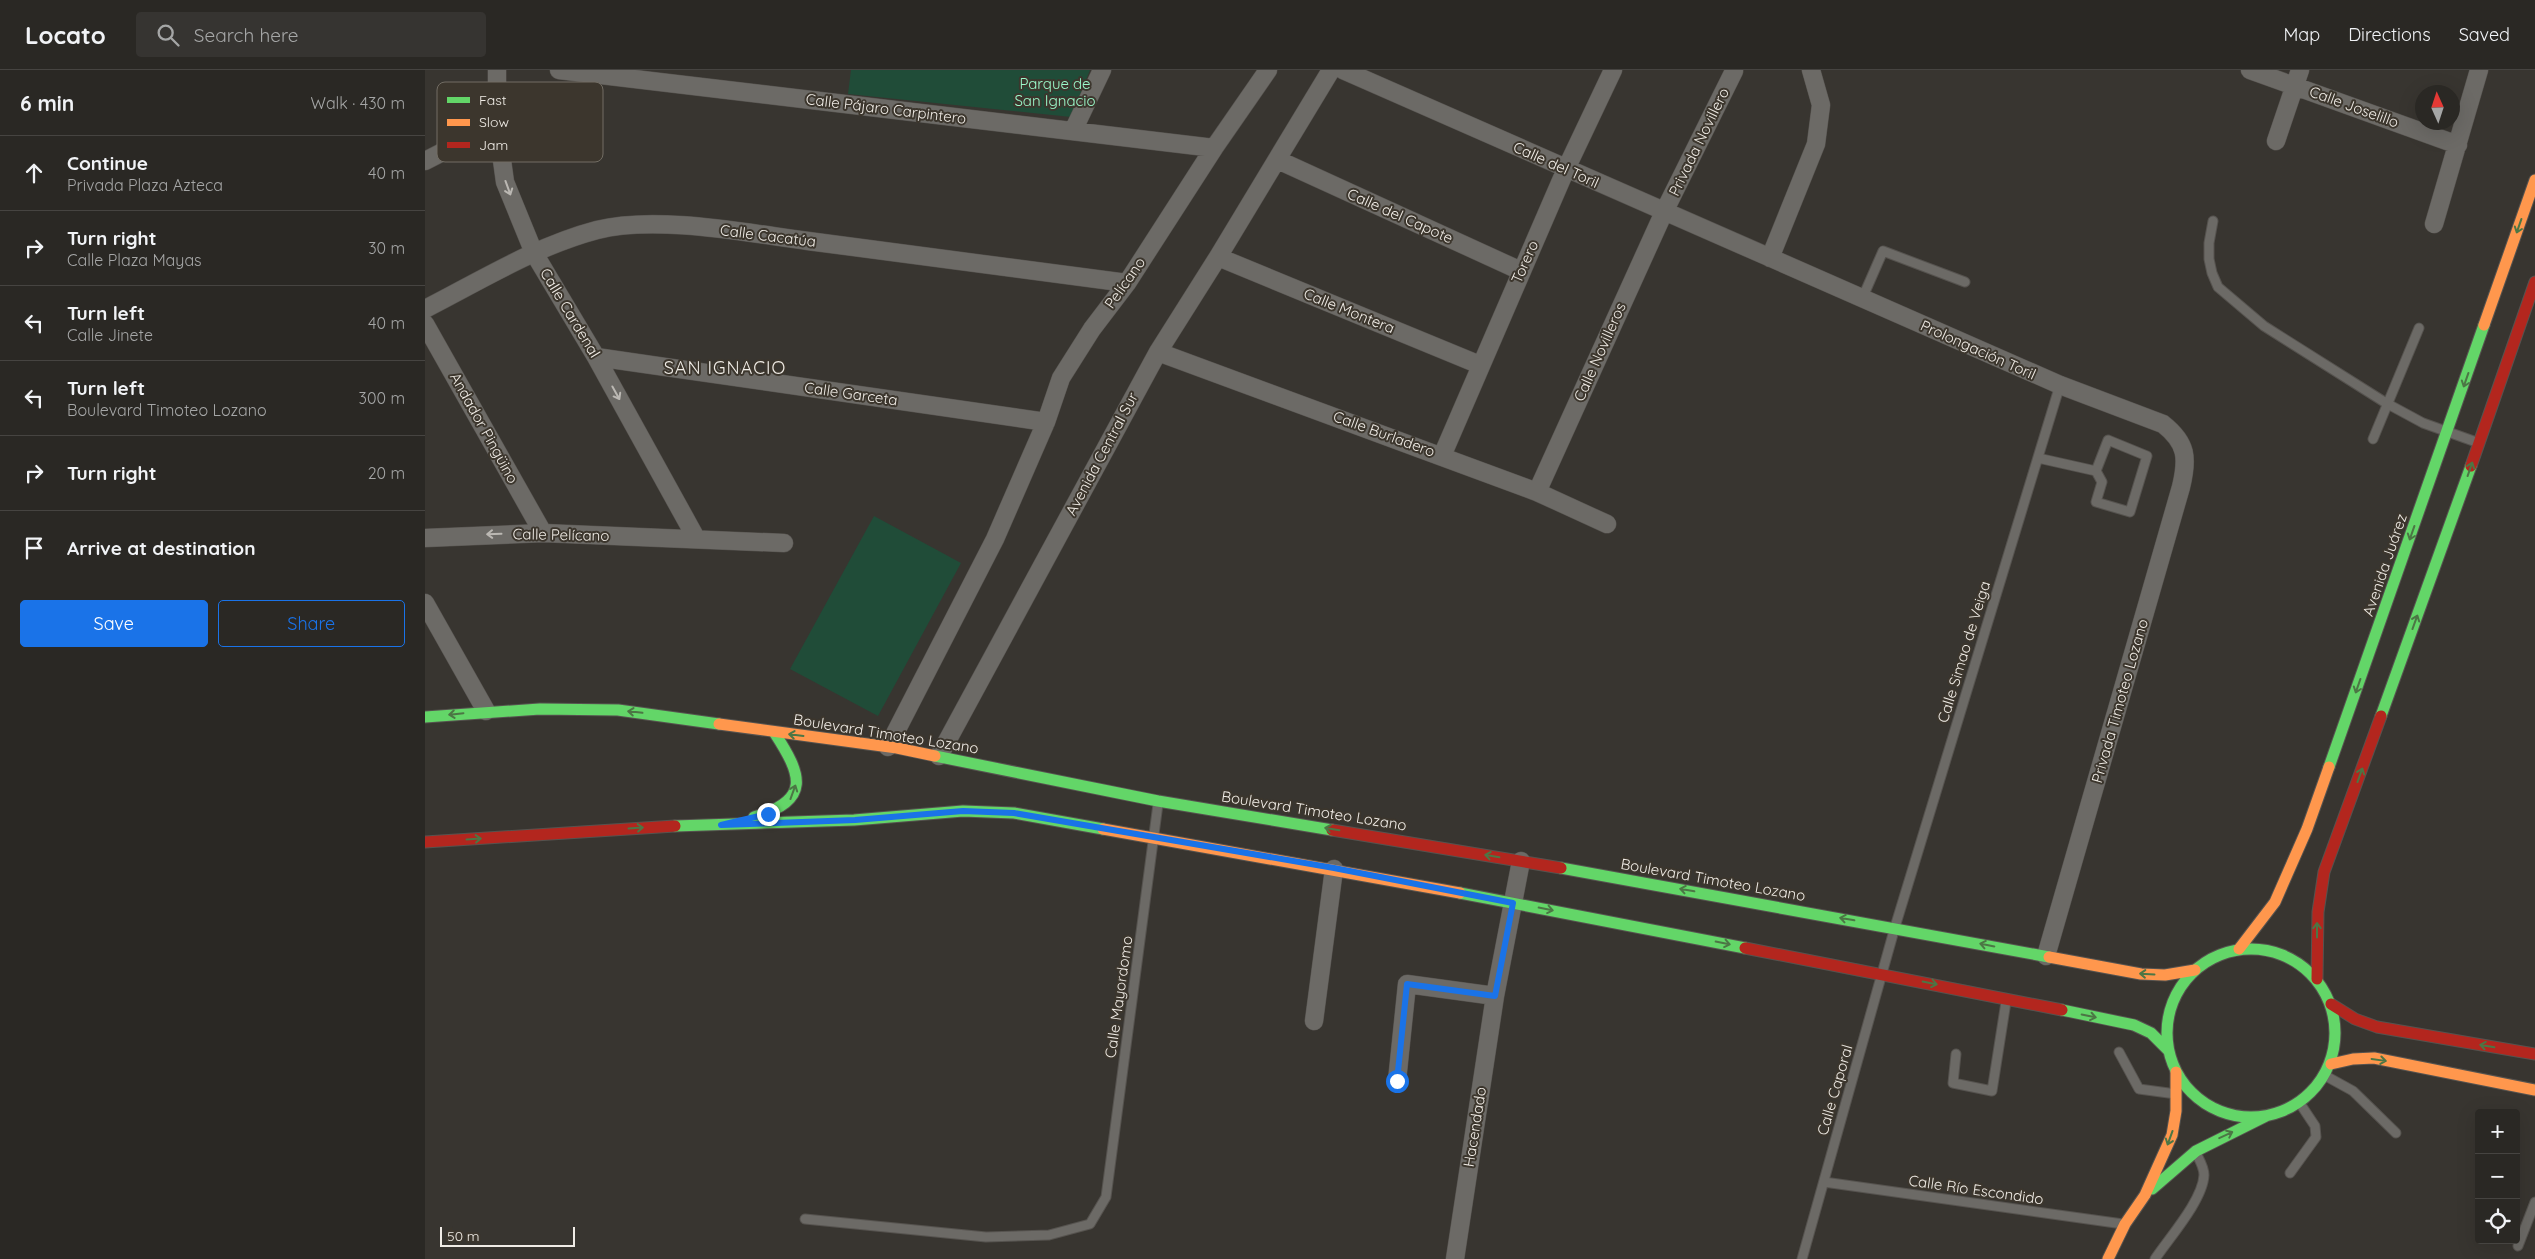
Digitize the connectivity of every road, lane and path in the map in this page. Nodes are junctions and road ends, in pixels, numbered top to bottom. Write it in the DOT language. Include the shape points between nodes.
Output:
graph roads {
  1 [pos="559,70"];
  2 [pos="1102,70"];
  3 [pos="1268,70"];
  4 [pos="1331,70"];
  5 [pos="1343,70"];
  6 [pos="1613,70"];
  7 [pos="1811,70"];
  8 [pos="2250,70"];
  9 [pos="2479,70"];
  10 [pos="1733,72"];
  11 [pos="615,73"];
  12 [pos="2298,77"];
  13 [pos="1073,131"];
  14 [pos="2276,141"];
  15 [pos="2458,145"];
  16 [pos="1213,148"];
  17 [pos="437,155"];
  18 [pos="1278,160"];
  19 [pos="425,161"];
  20 [pos="502,162"];
  21 [pos="1566,169"];
  22 [pos="2535,180"];
  23 [pos="1664,212"];
  24 [pos="2213,222"];
  25 [pos="2434,224"];
  26 [pos="534,253"];
  27 [pos="1218,257"];
  28 [pos="1770,258"];
  29 [pos="1521,271"];
  30 [pos="1965,282"];
  31 [pos="2535,282"];
  32 [pos="1127,283"];
  33 [pos="1862,299"];
  34 [pos="425,309"];
  35 [pos="425,324"];
  36 [pos="2419,328"];
  37 [pos="1158,352"];
  38 [pos="596,357"];
  39 [pos="1480,365"];
  40 [pos="2060,386"];
  41 [pos="2386,404"];
  42 [pos="1046,422"];
  43 [pos="2448,432"];
  44 [pos="2373,439"];
  45 [pos="2479,443"];
  46 [pos="2182,444"];
  47 [pos="1442,456"];
  48 [pos="2038,458"];
  49 [pos="2096,471"];
  50 [pos="1537,492"];
  51 [pos="1607,524"];
  52 [pos="543,533"];
  53 [pos="425,538"];
  54 [pos="697,538"];
  55 [pos="784,543"];
  56 [pos="425,603"];
  57 [pos="486,710"];
  58 [pos="425,717"];
  59 [pos="774,732"];
  60 [pos="892,747"];
  61 [pos="939,756"];
  62 [pos="1158,801"];
  63 [pos="721,825"];
  64 [pos="1154,838"];
  65 [pos="425,842"];
  66 [pos="1521,860"];
  67 [pos="1334,868"];
  68 [pos="1513,903"];
  69 [pos="1895,927"];
  70 [pos="2239,949"];
  71 [pos="2046,956"];
  72 [pos="2195,970"];
  73 [pos="1882,974"];
  74 [pos="2317,979"];
  75 [pos="1495,996"];
  76 [pos="2007,999"];
  77 [pos="2331,1004"];
  78 [pos="1314,1021"];
  79 [pos="2168,1050"];
  80 [pos="2119,1052"];
  81 [pos="1956,1054"];
  82 [pos="2535,1054"];
  83 [pos="2331,1064"];
  84 [pos="2176,1072"];
  85 [pos="2325,1075"];
  86 [pos="1397,1081"];
  87 [pos="2535,1090"];
  88 [pos="2176,1094"];
  89 [pos="2299,1102"];
  90 [pos="2266,1116"];
  91 [pos="2396,1133"];
  92 [pos="2196,1151"];
  93 [pos="2290,1173"];
  94 [pos="1824,1182"];
  95 [pos="2145,1195"];
  96 [pos="2535,1202"];
  97 [pos="805,1219"];
  98 [pos="2125,1224"];
  99 [pos="2518,1246"];
  100 [pos="1455,1259"];
  101 [pos="1802,1259"];
  102 [pos="2108,1259"];
  103 [pos="2155,1259"];
  1 -- 11 [label="street, Calle Pájaro Carpintero"];
  2 -- 13 [label="street"];
  3 -- 16 [label="street, Pelícano"];
  4 -- 18 [label="street, Avenida Central Sur"];
  5 -- 21 [label="street, Calle del Toril"];
  6 -- 21 [label="street, Torero"];
  7 -- 28 [label="street" via="1821,105 1816,144"];
  8 -- 12 [label="street, Calle Joselillo"];
  9 -- 15 [label="street"];
  10 -- 23 [label="street, Privada Novillero"];
  11 -- 13 [label="street, Calle Pájaro Carpintero"];
  12 -- 14 [label="street"];
  12 -- 15 [label="street, Calle Joselillo"];
  13 -- 16 [label="street, Calle Pájaro Carpintero"];
  15 -- 25 [label="street"];
  16 -- 32 [label="street, Pelícano"];
  17 -- 19 [label="street"];
  18 -- 27 [label="street, Avenida Central Sur"];
  18 -- 29 [label="street, Calle del Capote"];
  20 -- 26 [label="street, Calle Cardenal, one-way" via="505,182"];
  21 -- 23 [label="street, Calle del Toril"];
  21 -- 29 [label="street, Torero"];
  22 -- 43 [label="main road, Avenida Juárez, one-way"];
  23 -- 28 [label="street, Calle del Toril"];
  23 -- 50 [label="street, Calle Novilleros"];
  24 -- 41 [label="lane" via="2209,259 2218,287 2264,326"];
  26 -- 32 [label="street, Calle Cacatúa" via="597,230 657,224"];
  26 -- 34 [label="street, Calle Cacatúa"];
  26 -- 38 [label="street, Calle Cardenal"];
  27 -- 37 [label="street, Avenida Central Sur"];
  27 -- 39 [label="street, Calle Montera"];
  28 -- 33 [label="street, Prolongación Toril"];
  29 -- 39 [label="street, Torero"];
  30 -- 33 [label="lane" via="1883,251"];
  31 -- 45 [label="main road"];
  32 -- 42 [label="street, Pelícano" via="1061,378"];
  33 -- 40 [label="street, Prolongación Toril"];
  35 -- 52 [label="street, Andador Pingüino"];
  36 -- 41 [label="lane"];
  37 -- 47 [label="street, Calle Burladero"];
  37 -- 61 [label="street, Avenida Central Sur"];
  38 -- 42 [label="street, Calle Garceta"];
  38 -- 54 [label="street, Calle Cardenal, one-way"];
  39 -- 47 [label="street, Torero"];
  40 -- 46 [label="street, Prolongación Toril" via="2163,424 2175,433"];
  40 -- 48 [label="lane, Calle Simao de Veiga"];
  41 -- 43 [label="lane"];
  41 -- 44 [label="lane"];
  42 -- 60 [label="street, Pelícano" via="995,539"];
  43 -- 45 [label="lane"];
  43 -- 70 [label="main road, Avenida Juárez, one-way" via="2301,845 2275,902"];
  74 -- 45 [label="main road, one-way" via="2317,918 2324,872"];
  46 -- 71 [label="street, Privada Timoteo Lozano" via="2185,471 2181,487"];
  47 -- 50 [label="street, Calle Burladero"];
  48 -- 49 [label="lane"];
  48 -- 69 [label="lane, Calle Simao de Veiga"];
  49 -- 49 [label="lane" via="2108,440 2147,456 2129,512 2096,502 2101,482"];
  50 -- 51 [label="street, Calle Burladero"];
  52 -- 53 [label="street, Calle Pelícano, one-way"];
  52 -- 54 [label="street, Calle Pelícano"];
  54 -- 55 [label="street, Calle Pelícano"];
  56 -- 57 [label="street"];
  57 -- 58 [label="main road, Boulevard Timoteo Lozano, one-way"];
  59 -- 57 [label="main road, Boulevard Timoteo Lozano, one-way" via="618,710"];
  60 -- 59 [label="main road, Boulevard Timoteo Lozano, one-way"];
  63 -- 59 [label="main road, one-way" via="781,809 793,797 797,779 792,759"];
  60 -- 61 [label="main road, Boulevard Timoteo Lozano"];
  61 -- 62 [label="main road, Boulevard Timoteo Lozano"];
  62 -- 64 [label="lane, Calle Mayordomo"];
  66 -- 62 [label="main road, Boulevard Timoteo Lozano, one-way"];
  63 -- 64 [label="main road" via="855,820 963,811 1014,813"];
  65 -- 63 [label="main road, one-way"];
  64 -- 67 [label="main road"];
  64 -- 97 [label="lane, Calle Mayordomo" via="1106,1197 1090,1224 1049,1235 985,1237"];
  66 -- 68 [label="street, Hacendado"];
  69 -- 66 [label="main road, Boulevard Timoteo Lozano, one-way" via="1623,884"];
  67 -- 68 [label="main road"];
  67 -- 78 [label="street"];
  68 -- 73 [label="main road, one-way" via="1618,918"];
  68 -- 75 [label="street, Hacendado"];
  71 -- 69 [label="main road, Boulevard Timoteo Lozano, one-way"];
  69 -- 73 [label="lane, Calle Caporal"];
  70 -- 72 [label="main road" via="2216,957"];
  70 -- 74 [label="main road" via="2279,953 2300,963"];
  72 -- 71 [label="main road, Boulevard Timoteo Lozano, one-way" via="2165,975 2141,974"];
  72 -- 79 [label="main road" via="2181,986 2171,1006"];
  73 -- 76 [label="main road, one-way"];
  73 -- 94 [label="lane, Calle Caporal"];
  74 -- 77 [label="main road"];
  75 -- 86 [label="street" via="1407,984"];
  75 -- 100 [label="street, Hacendado"];
  76 -- 79 [label="main road, one-way" via="2134,1025 2151,1033"];
  76 -- 81 [label="lane" via="1992,1091 1953,1083"];
  82 -- 77 [label="main road, one-way" via="2377,1027 2355,1019"];
  77 -- 83 [label="main road" via="2336,1044"];
  79 -- 84 [label="main road"];
  80 -- 88 [label="lane" via="2139,1089"];
  83 -- 85 [label="main road"];
  83 -- 87 [label="main road, one-way" via="2374,1058"];
  84 -- 88 [label="main road"];
  84 -- 90 [label="main road" via="2205,1104 2224,1113"];
  85 -- 89 [label="main road"];
  85 -- 91 [label="lane" via="2353,1091"];
  88 -- 95 [label="main road, one-way" via="2172,1135"];
  89 -- 90 [label="main road" via="2287,1110"];
  89 -- 93 [label="lane" via="2315,1126 2316,1137"];
  92 -- 90 [label="main road, one-way"];
  92 -- 95 [label="main road"];
  92 -- 103 [label="lane" via="2204,1172 2203,1184"];
  94 -- 98 [label="lane, Calle Río Escondido"];
  94 -- 101 [label="lane, Calle Caporal"];
  95 -- 98 [label="main road"];
  96 -- 99 [label="lane"];
  98 -- 102 [label="main road"];
}
